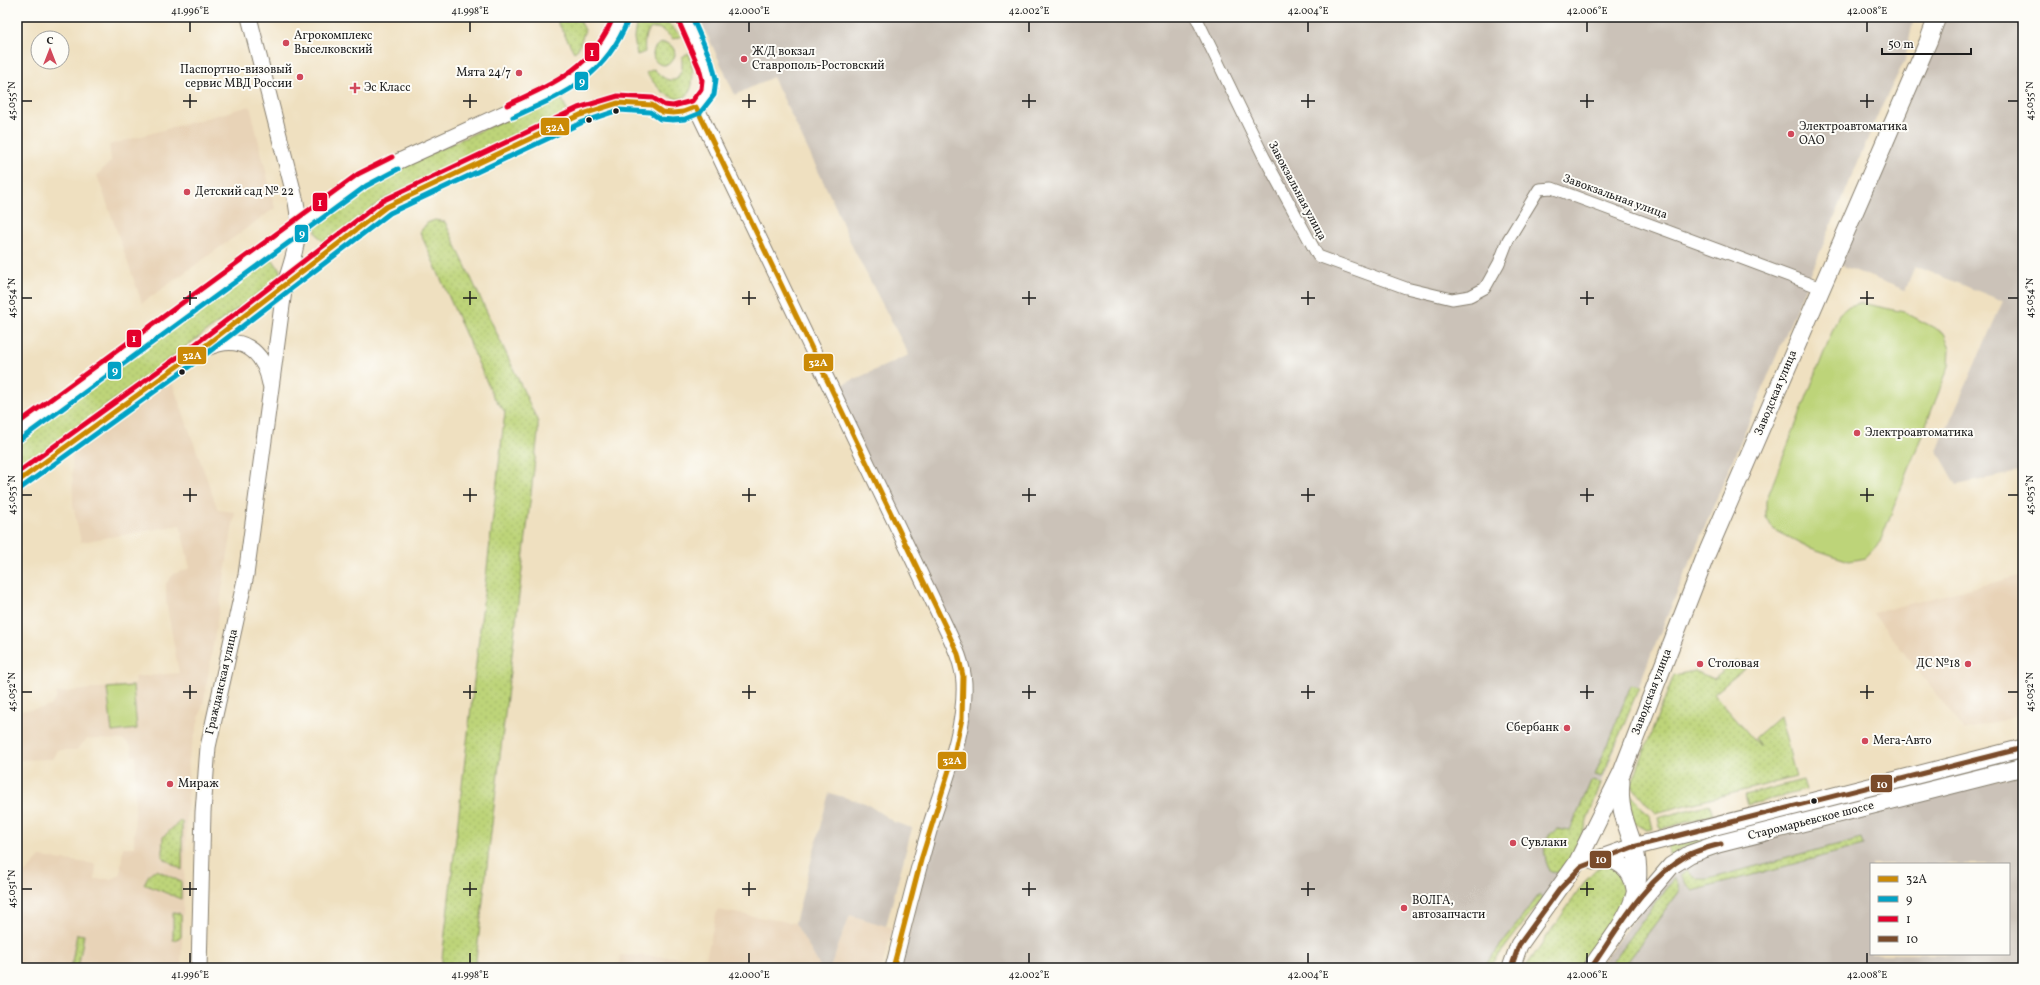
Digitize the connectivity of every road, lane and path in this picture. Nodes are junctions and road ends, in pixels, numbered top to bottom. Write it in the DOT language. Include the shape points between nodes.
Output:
graph roads {
  1 [pos="249,17"];
  2 [pos="684,17"];
  3 [pos="1196,17"];
  4 [pos="1937,17"];
  5 [pos="620,22"];
  6 [pos="696,107"];
  7 [pos="298,228"];
  8 [pos="284,283"];
  9 [pos="1821,288"];
  10 [pos="197,352"];
  11 [pos="270,398"];
  12 [pos="17,433"];
  13 [pos="17,482"];
  14 [pos="2023,748"];
  15 [pos="2023,767"];
  16 [pos="1622,772"];
  17 [pos="1622,815"];
  18 [pos="1661,840"];
  19 [pos="1633,847"];
  20 [pos="1593,861"];
  21 [pos="1559,890"];
  22 [pos="1636,892"];
  23 [pos="1625,920"];
  24 [pos="1519,945"];
  25 [pos="199,968"];
  26 [pos="893,968"];
  27 [pos="1502,968"];
  28 [pos="1511,968"];
  29 [pos="1591,968"];
  1 -- 7 [label="main road, Гражданская улица" via="296,202"];
  2 -- 6 [label="main road" via="706,66 709,80 708,92"];
  3 -- 9 [label="street, Завокзальная улица" via="1263,154 1318,256 1406,288 1452,299 1470,296 1485,288 1508,240 1538,189 1552,188"];
  4 -- 9 [label="main road, Заводская улица"];
  5 -- 7 [label="main road" via="605,51 569,84 384,168 362,180"];
  6 -- 8 [label="main road" via="673,113 662,112 652,105 618,103 580,116 386,206"];
  6 -- 26 [label="main road" via="959,659 964,681 964,701 958,734 917,873"];
  7 -- 8 [label="main road, Гражданская улица" via="294,258"];
  7 -- 12 [label="main road"];
  8 -- 10 [label="main road"];
  8 -- 11 [label="main road, Гражданская улица"];
  9 -- 16 [label="main road, Заводская улица" via="1704,560"];
  10 -- 11 [label="main road, Гражданская улица" via="225,342 237,342 248,346 262,360 267,370"];
  10 -- 13 [label="main road"];
  11 -- 25 [label="main road, Гражданская улица" via="246,575 208,747 203,812"];
  14 -- 18 [label="main road, Старомарьевское шоссе"];
  15 -- 23 [label="main road, Старомарьевское шоссе" via="1718,844 1690,854 1671,866"];
  16 -- 17 [label="main road" via="1619,795"];
  16 -- 21 [label="main road" via="1577,863"];
  17 -- 18 [label="main road" via="1628,825 1643,838"];
  17 -- 19 [label="main road"];
  18 -- 19 [label="main road, Старомарьевское шоссе"];
  19 -- 20 [label="main road, Старомарьевское шоссе"];
  19 -- 22 [label="main road" via="1639,872"];
  20 -- 21 [label="main road, Старомарьевское шоссе" via="1581,867"];
  20 -- 22 [label="main road" via="1606,859 1624,866 1629,872"];
  21 -- 24 [label="main road"];
  22 -- 23 [label="main road"];
  23 -- 29 [label="main road"];
  24 -- 27 [label="main road"];
  24 -- 28 [label="main road"];
}
